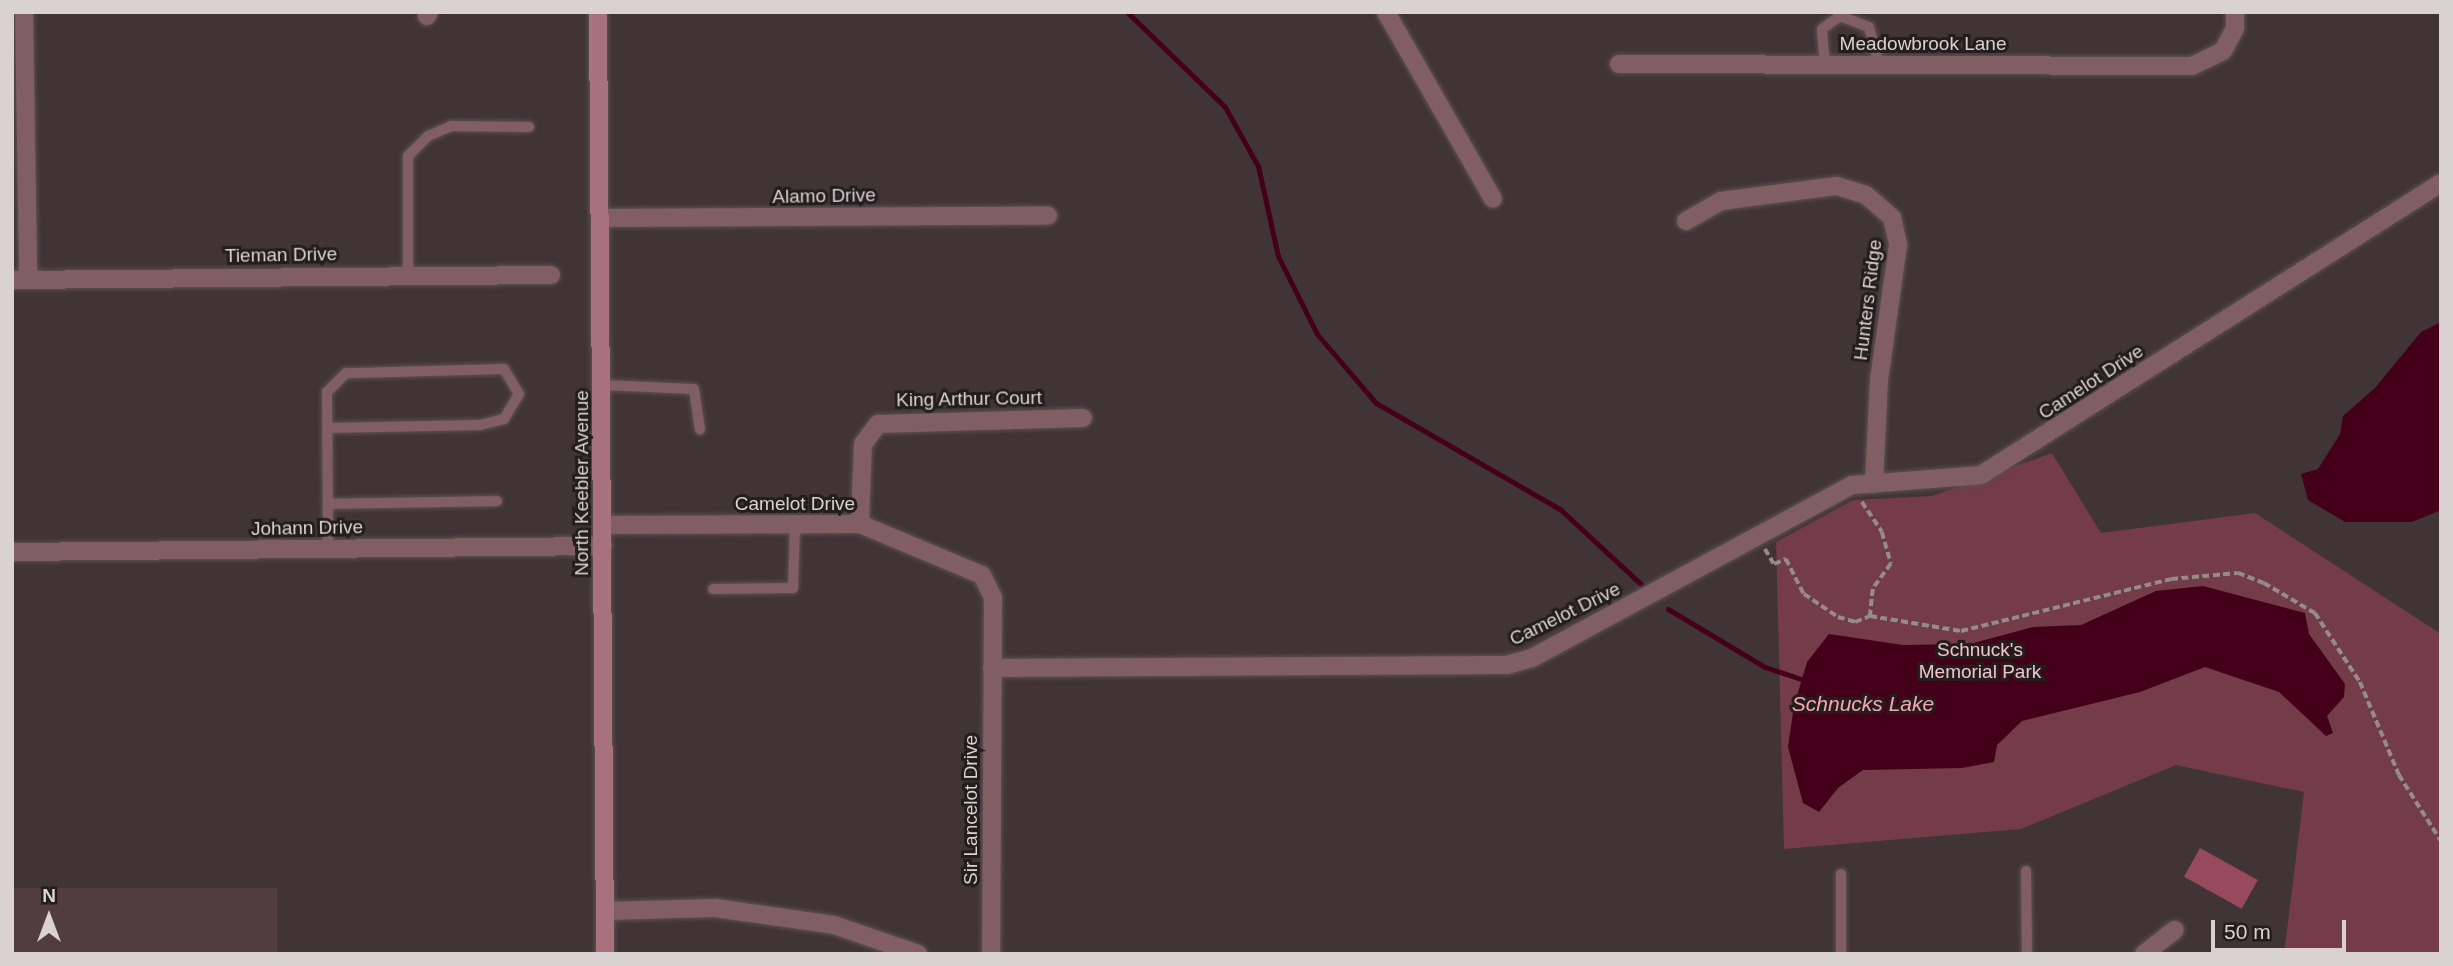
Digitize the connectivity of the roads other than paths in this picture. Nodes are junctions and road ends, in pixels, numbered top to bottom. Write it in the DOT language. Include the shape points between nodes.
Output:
graph roads {
  1 [pos="24,12"];
  2 [pos="598,12"];
  3 [pos="1386,12"];
  4 [pos="2235,12"];
  5 [pos="1839,14"];
  6 [pos="1619,64"];
  7 [pos="1825,65"];
  8 [pos="1879,65"];
  9 [pos="529,127"];
  10 [pos="2441,183"];
  11 [pos="1493,199"];
  12 [pos="1048,216"];
  13 [pos="601,218"];
  14 [pos="1686,221"];
  15 [pos="408,274"];
  16 [pos="551,275"];
  17 [pos="20,280"];
  18 [pos="602,385"];
  19 [pos="1083,418"];
  20 [pos="328,428"];
  21 [pos="700,430"];
  22 [pos="1874,484"];
  23 [pos="497,501"];
  24 [pos="328,504"];
  25 [pos="795,524"];
  26 [pos="860,524"];
  27 [pos="603,525"];
  28 [pos="603,546"];
  29 [pos="328,549"];
  30 [pos="12,552"];
  31 [pos="713,589"];
  32 [pos="992,667"];
  33 [pos="2026,871"];
  34 [pos="1841,874"];
  35 [pos="606,911"];
  36 [pos="2175,930"];
  37 [pos="606,954"];
  38 [pos="918,954"];
  39 [pos="990,954"];
  40 [pos="1841,954"];
  41 [pos="2027,954"];
  42 [pos="2144,954"];
  1 -- 17 [label="street"];
  2 -- 13 [label="street, North Keebler Avenue"];
  3 -- 11 [label="street"];
  4 -- 8 [label="street, Meadowbrook Lane" via="2235,29 2223,51 2192,66"];
  5 -- 7 [label="lane" via="1822,29"];
  5 -- 8 [label="lane" via="1869,27"];
  6 -- 7 [label="street, Meadowbrook Lane"];
  7 -- 8 [label="street, Meadowbrook Lane"];
  9 -- 15 [label="lane" via="452,126 428,136 408,156"];
  10 -- 22 [label="street, Camelot Drive" via="1981,475"];
  12 -- 13 [label="street, Alamo Drive"];
  13 -- 18 [label="street, North Keebler Avenue"];
  14 -- 22 [label="street, Hunters Ridge" via="1721,201 1837,186 1866,195 1892,218 1898,245 1879,380"];
  15 -- 16 [label="street, Tieman Drive"];
  15 -- 17 [label="street, Tieman Drive"];
  18 -- 21 [label="lane" via="694,389"];
  18 -- 27 [label="street, North Keebler Avenue"];
  19 -- 26 [label="street, King Arthur Court" via="878,424 863,444"];
  20 -- 20 [label="lane" via="327,392 346,373 504,369 519,394 504,419 480,425"];
  20 -- 24 [label="lane"];
  22 -- 32 [label="street, Camelot Drive" via="1852,485 1531,658 1507,665"];
  23 -- 24 [label="lane"];
  24 -- 29 [label="lane"];
  25 -- 26 [label="street, Camelot Drive"];
  25 -- 27 [label="street, Camelot Drive"];
  25 -- 31 [label="lane" via="793,588"];
  26 -- 32 [label="street, Camelot Drive" via="982,575 993,598"];
  27 -- 28 [label="street, North Keebler Avenue"];
  28 -- 29 [label="street, Johann Drive"];
  28 -- 35 [label="street, North Keebler Avenue"];
  29 -- 30 [label="street, Johann Drive"];
  32 -- 39 [label="street, Sir Lancelot Drive"];
  33 -- 41 [label="lane"];
  34 -- 40 [label="lane"];
  35 -- 37 [label="street, North Keebler Avenue"];
  35 -- 38 [label="street" via="715,908 834,925"];
  36 -- 42 [label="street"];
}
